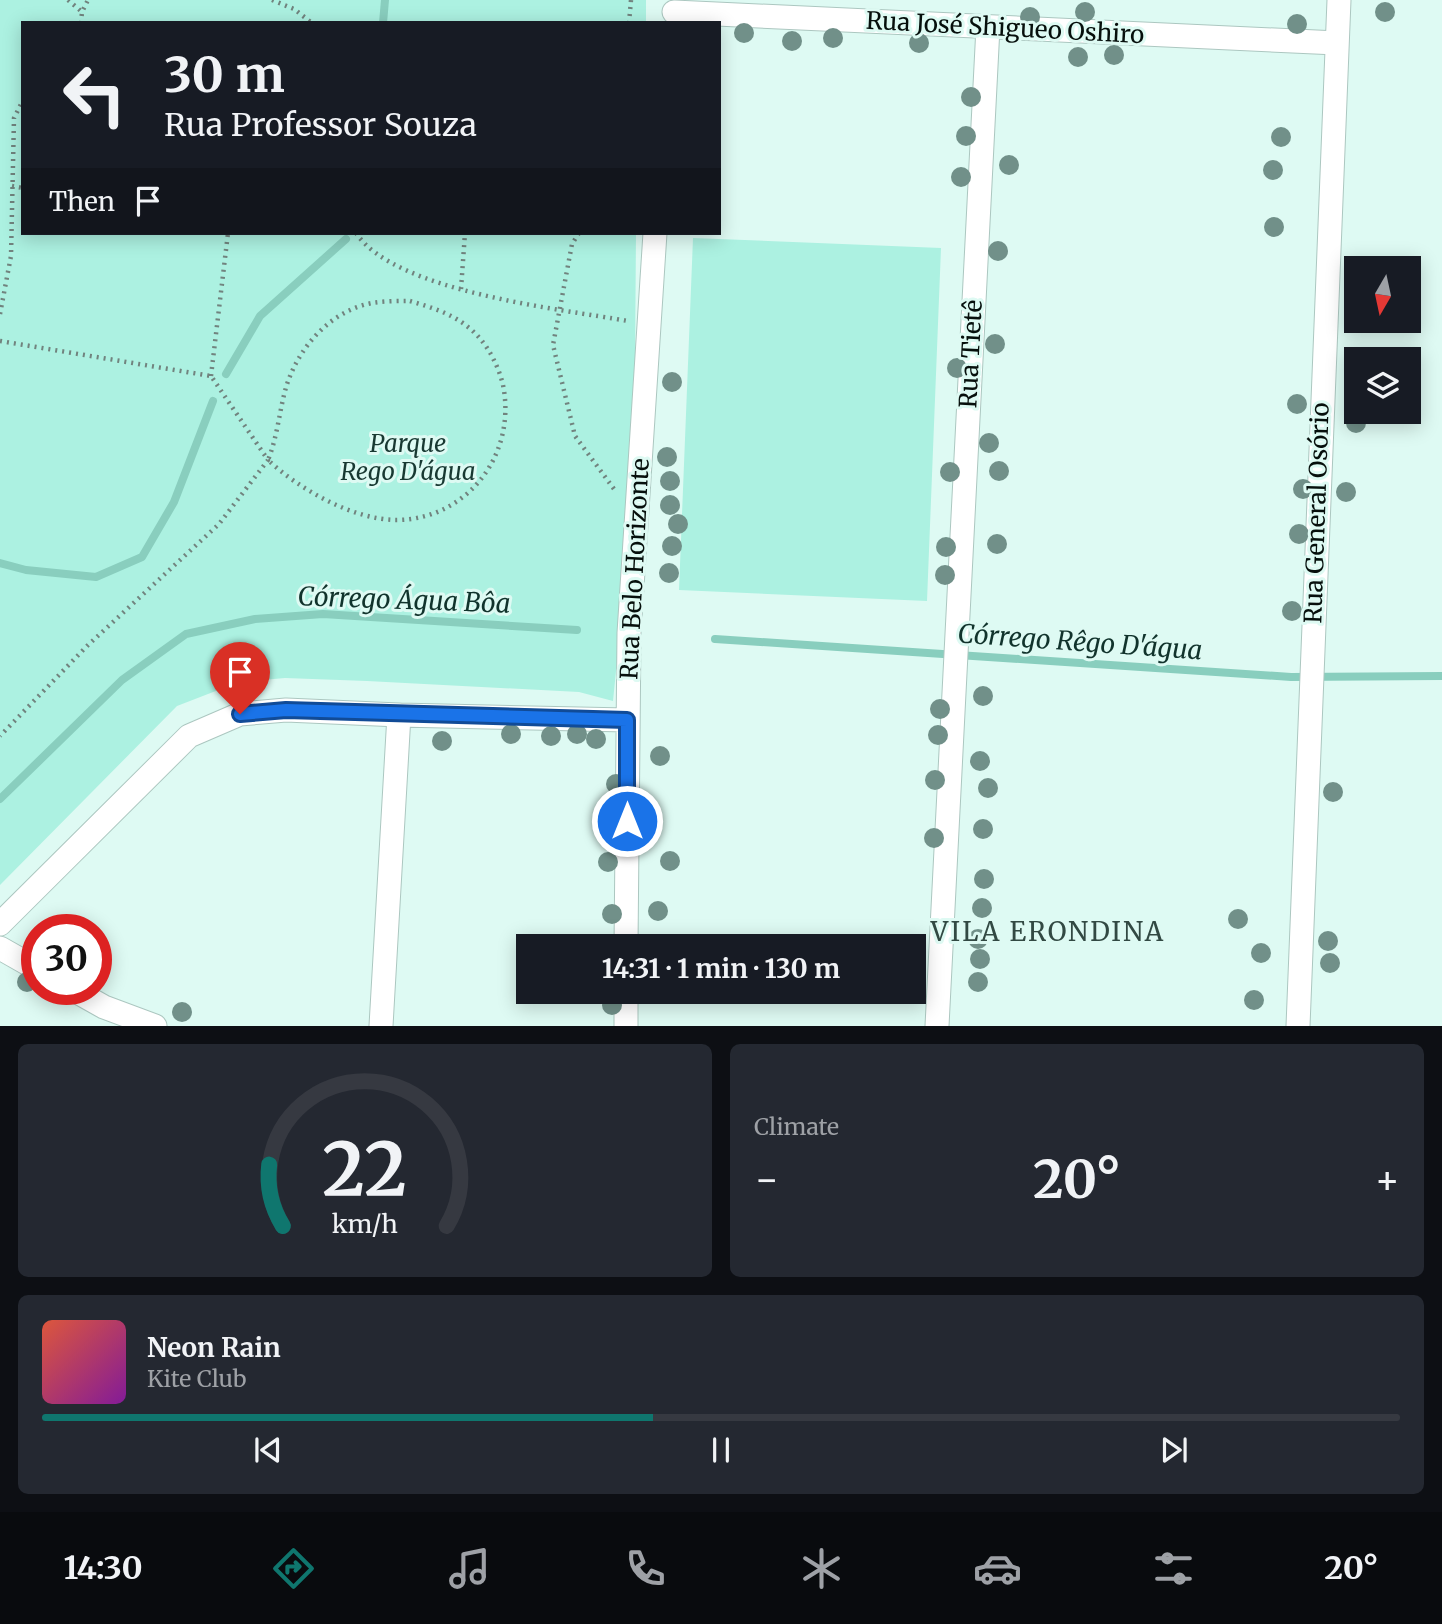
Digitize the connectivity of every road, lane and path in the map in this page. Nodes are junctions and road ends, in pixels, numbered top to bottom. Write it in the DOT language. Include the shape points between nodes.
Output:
graph roads {
  1 [pos="68,0"];
  2 [pos="88,0"];
  3 [pos="272,0"];
  4 [pos="631,0"];
  5 [pos="1339,0"];
  6 [pos="82,12"];
  7 [pos="673,12"];
  8 [pos="81,21"];
  9 [pos="309,21"];
  10 [pos="629,21"];
  11 [pos="988,27"];
  12 [pos="1337,43"];
  13 [pos="21,104"];
  14 [pos="12,186"];
  15 [pos="21,188"];
  16 [pos="228,235"];
  17 [pos="358,235"];
  18 [pos="465,235"];
  19 [pos="578,235"];
  20 [pos="655,235"];
  21 [pos="461,289"];
  22 [pos="560,309"];
  23 [pos="0,314"];
  24 [pos="649,324"];
  25 [pos="0,341"];
  26 [pos="211,376"];
  27 [pos="268,460"];
  28 [pos="616,492"];
  29 [pos="399,715"];
  30 [pos="627,720"];
  31 [pos="0,736"];
  32 [pos="0,925"];
  33 [pos="626,934"];
  34 [pos="0,948"];
  35 [pos="21,960"];
  36 [pos="626,1004"];
  37 [pos="100,1016"];
  38 [pos="155,1026"];
  39 [pos="381,1026"];
  40 [pos="626,1026"];
  41 [pos="937,1026"];
  42 [pos="1298,1026"];
  1 -- 6 [label="path"];
  2 -- 6 [label="path"];
  3 -- 9 [label="path"];
  4 -- 10 [label="path"];
  5 -- 12 [label="street, Rua General Osório"];
  6 -- 8 [label="path"];
  7 -- 11 [label="street, Rua José Shigueo Oshiro"];
  11 -- 12 [label="street, Rua José Shigueo Oshiro"];
  11 -- 41 [label="street, Rua Tietê"];
  12 -- 42 [label="street, Rua General Osório"];
  13 -- 14 [label="path" via="14,118"];
  14 -- 15 [label="path"];
  14 -- 23 [label="path" via="11,256"];
  16 -- 26 [label="path"];
  17 -- 21 [label="path" via="382,258"];
  18 -- 21 [label="path"];
  19 -- 22 [label="path"];
  20 -- 24 [label="street, Rua Belo Horizonte"];
  21 -- 22 [label="path"];
  22 -- 24 [label="path"];
  22 -- 28 [label="path" via="553,345 575,436"];
  24 -- 30 [label="street, Rua Belo Horizonte"];
  25 -- 26 [label="path"];
  26 -- 27 [label="path"];
  27 -- 27 [label="path" via="320,497 363,514 396,520 436,514 472,492 493,466 507,404 489,349 469,327 441,310 410,301 371,303 340,315 318,332 297,359"];
  27 -- 31 [label="path" via="219,524 87,646"];
  29 -- 30 [label="street"];
  29 -- 32 [label="street" via="286,710 240,714 189,736"];
  29 -- 39 [label="street"];
  30 -- 33 [label="street, Rua Belo Horizonte"];
  34 -- 35 [label="street"];
  36 -- 40 [label="street"];
  37 -- 38 [label="street"];
}
